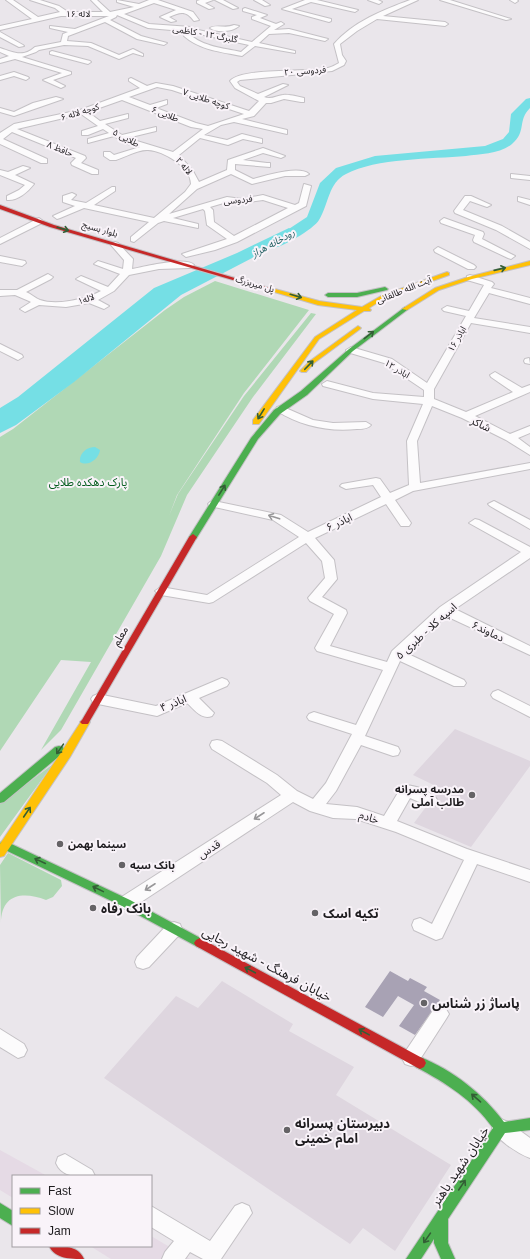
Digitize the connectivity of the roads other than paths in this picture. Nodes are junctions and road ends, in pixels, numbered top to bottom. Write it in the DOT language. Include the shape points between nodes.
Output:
graph roads {
  1 [pos="9,0"];
  2 [pos="32,0"];
  3 [pos="94,0"];
  4 [pos="153,0"];
  5 [pos="210,0"];
  6 [pos="218,0"];
  7 [pos="257,0"];
  8 [pos="310,0"];
  9 [pos="371,0"];
  10 [pos="415,0"];
  11 [pos="442,0"];
  12 [pos="467,0"];
  13 [pos="119,1"];
  14 [pos="379,2"];
  15 [pos="267,5"];
  16 [pos="296,5"];
  17 [pos="139,6"];
  18 [pos="212,8"];
  19 [pos="235,8"];
  20 [pos="495,8"];
  21 [pos="181,10"];
  22 [pos="245,10"];
  23 [pos="355,10"];
  24 [pos="121,13"];
  25 [pos="67,14"];
  26 [pos="375,16"];
  27 [pos="107,17"];
  28 [pos="508,18"];
  29 [pos="273,19"];
  30 [pos="38,20"];
  31 [pos="196,20"];
  32 [pos="173,21"];
  33 [pos="265,22"];
  34 [pos="445,24"];
  35 [pos="257,25"];
  36 [pos="299,25"];
  37 [pos="236,26"];
  38 [pos="52,27"];
  39 [pos="0,28"];
  40 [pos="187,30"];
  41 [pos="75,31"];
  42 [pos="289,31"];
  43 [pos="0,34"];
  44 [pos="266,34"];
  45 [pos="325,38"];
  46 [pos="285,39"];
  47 [pos="299,41"];
  48 [pos="64,43"];
  49 [pos="164,43"];
  50 [pos="313,43"];
  51 [pos="255,44"];
  52 [pos="21,46"];
  53 [pos="113,46"];
  54 [pos="0,50"];
  55 [pos="102,50"];
  56 [pos="253,52"];
  57 [pos="293,52"];
  58 [pos="52,53"];
  59 [pos="141,55"];
  60 [pos="280,56"];
  61 [pos="16,57"];
  62 [pos="70,57"];
  63 [pos="119,57"];
  64 [pos="126,60"];
  65 [pos="0,61"];
  66 [pos="88,62"];
  67 [pos="47,66"];
  68 [pos="26,78"];
  69 [pos="132,80"];
  70 [pos="1,83"];
  71 [pos="162,85"];
  72 [pos="285,85"];
  73 [pos="61,86"];
  74 [pos="145,88"];
  75 [pos="122,97"];
  76 [pos="260,98"];
  77 [pos="59,99"];
  78 [pos="301,100"];
  79 [pos="164,102"];
  80 [pos="36,105"];
  81 [pos="148,108"];
  82 [pos="0,110"];
  83 [pos="82,112"];
  84 [pos="251,114"];
  85 [pos="125,116"];
  86 [pos="192,116"];
  87 [pos="181,120"];
  88 [pos="236,120"];
  89 [pos="37,121"];
  90 [pos="97,123"];
  91 [pos="209,128"];
  92 [pos="153,129"];
  93 [pos="6,130"];
  94 [pos="284,132"];
  95 [pos="85,133"];
  96 [pos="115,133"];
  97 [pos="200,136"];
  98 [pos="122,137"];
  99 [pos="0,138"];
  100 [pos="0,141"];
  101 [pos="91,141"];
  102 [pos="259,141"];
  103 [pos="145,148"];
  104 [pos="106,154"];
  105 [pos="174,155"];
  106 [pos="281,156"];
  107 [pos="44,161"];
  108 [pos="267,165"];
  109 [pos="231,166"];
  110 [pos="26,168"];
  111 [pos="95,172"];
  112 [pos="4,173"];
  113 [pos="305,174"];
  114 [pos="514,176"];
  115 [pos="530,178"];
  116 [pos="307,186"];
  117 [pos="194,187"];
  118 [pos="112,189"];
  119 [pos="0,195"];
  120 [pos="72,195"];
  121 [pos="186,196"];
  122 [pos="10,198"];
  123 [pos="521,199"];
  124 [pos="23,203"];
  125 [pos="530,203"];
  126 [pos="86,205"];
  127 [pos="487,205"];
  128 [pos="204,206"];
  129 [pos="0,207"];
  130 [pos="296,208"];
  131 [pos="54,214"];
  132 [pos="492,216"];
  133 [pos="160,220"];
  134 [pos="39,221"];
  135 [pos="71,221"];
  136 [pos="444,221"];
  137 [pos="482,221"];
  138 [pos="194,226"];
  139 [pos="130,238"];
  140 [pos="234,240"];
  141 [pos="0,241"];
  142 [pos="115,245"];
  143 [pos="134,250"];
  144 [pos="174,250"];
  145 [pos="438,250"];
  146 [pos="523,252"];
  147 [pos="186,254"];
  148 [pos="202,258"];
  149 [pos="0,259"];
  150 [pos="498,260"];
  151 [pos="22,263"];
  152 [pos="530,263"];
  153 [pos="98,264"];
  154 [pos="191,265"];
  155 [pos="475,266"];
  156 [pos="127,272"];
  157 [pos="48,277"];
  158 [pos="437,277"];
  159 [pos="470,278"];
  160 [pos="81,280"];
  161 [pos="0,285"];
  162 [pos="437,289"];
  163 [pos="108,290"];
  164 [pos="485,290"];
  165 [pos="16,292"];
  166 [pos="0,293"];
  167 [pos="390,294"];
  168 [pos="89,299"];
  169 [pos="530,301"];
  170 [pos="37,302"];
  171 [pos="318,303"];
  172 [pos="104,306"];
  173 [pos="383,308"];
  174 [pos="25,309"];
  175 [pos="447,309"];
  176 [pos="359,310"];
  177 [pos="469,317"];
  178 [pos="339,326"];
  179 [pos="530,330"];
  180 [pos="354,331"];
  181 [pos="317,338"];
  182 [pos="0,347"];
  183 [pos="351,350"];
  184 [pos="18,357"];
  185 [pos="495,375"];
  186 [pos="285,383"];
  187 [pos="327,384"];
  188 [pos="429,389"];
  189 [pos="525,390"];
  190 [pos="429,401"];
  191 [pos="281,409"];
  192 [pos="466,416"];
  193 [pos="366,425"];
  194 [pos="530,429"];
  195 [pos="510,438"];
  196 [pos="530,452"];
  197 [pos="530,466"];
  198 [pos="346,486"];
  199 [pos="415,488"];
  200 [pos="388,498"];
  201 [pos="214,504"];
  202 [pos="494,504"];
  203 [pos="404,522"];
  204 [pos="475,523"];
  205 [pos="530,525"];
  206 [pos="307,536"];
  207 [pos="530,552"];
  208 [pos="161,591"];
  209 [pos="445,610"];
  210 [pos="530,651"];
  211 [pos="397,654"];
  212 [pos="390,667"];
  213 [pos="459,682"];
  214 [pos="222,683"];
  215 [pos="498,695"];
  216 [pos="189,697"];
  217 [pos="98,699"];
  218 [pos="530,712"];
  219 [pos="207,713"];
  220 [pos="314,717"];
  221 [pos="358,735"];
  222 [pos="217,745"];
  223 [pos="393,751"];
  224 [pos="292,795"];
  225 [pos="0,798"];
  226 [pos="431,801"];
  227 [pos="315,807"];
  228 [pos="388,823"];
  229 [pos="3,845"];
  230 [pos="0,853"];
  231 [pos="473,857"];
  232 [pos="530,876"];
  233 [pos="126,903"];
  234 [pos="420,925"];
  235 [pos="174,929"];
  236 [pos="143,962"];
  237 [pos="440,1014"];
  238 [pos="0,1037"];
  239 [pos="18,1050"];
  240 [pos="411,1058"];
  241 [pos="530,1124"];
  242 [pos="501,1128"];
  243 [pos="530,1149"];
  244 [pos="64,1164"];
  245 [pos="83,1175"];
  246 [pos="0,1210"];
  247 [pos="242,1213"];
  248 [pos="152,1217"];
  249 [pos="12,1218"];
  250 [pos="441,1218"];
  251 [pos="188,1238"];
  252 [pos="58,1247"];
  253 [pos="77,1259"];
  254 [pos="172,1259"];
  255 [pos="413,1259"];
  256 [pos="448,1259"];
  1 -- 30 [label="street"];
  2 -- 25 [label="street" via="57,7"];
  3 -- 27 [label="street"];
  4 -- 17 [label="street"];
  4 -- 21 [label="street"];
  5 -- 18 [label="street" via="199,2"];
  6 -- 19 [label="street"];
  7 -- 15 [label="street"];
  8 -- 16 [label="street"];
  8 -- 23 [label="street"];
  9 -- 14 [label="street"];
  10 -- 26 [label="street, فردوسی ۲۰"];
  11 -- 28 [label="street"];
  12 -- 20 [label="street"];
  13 -- 17 [label="street"];
  16 -- 16 [label="street" via="285,9 331,17"];
  17 -- 24 [label="street"];
  21 -- 31 [label="street" via="191,13"];
  21 -- 32 [label="street" via="163,17"];
  22 -- 33 [label="street" via="264,15 254,18"];
  24 -- 27 [label="street"];
  24 -- 40 [label="street, گلبرگ ۱۲ - کاظمی" via="148,26"];
  25 -- 27 [label="street, لاله ۱۶"];
  25 -- 30 [label="street, لاله ۱۶"];
  26 -- 34 [label="street"];
  26 -- 76 [label="street, فردوسی ۲۰" via="336,44 343,61 337,67 246,76 233,82 237,87"];
  27 -- 41 [label="street"];
  27 -- 49 [label="street" via="139,38"];
  29 -- 33 [label="street"];
  30 -- 39 [label="street, لاله ۱۶"];
  33 -- 35 [label="street"];
  33 -- 44 [label="street" via="279,25"];
  36 -- 42 [label="street"];
  37 -- 40 [label="street" via="231,29"];
  38 -- 41 [label="street"];
  40 -- 51 [label="street, گلبرگ ۱۲ - کاظمی"];
  40 -- 56 [label="street" via="186,35 192,40 209,47 242,54"];
  41 -- 48 [label="street" via="65,35"];
  42 -- 44 [label="street"];
  42 -- 45 [label="street"];
  43 -- 52 [label="street"];
  44 -- 46 [label="street"];
  44 -- 51 [label="street"];
  47 -- 50 [label="street"];
  48 -- 55 [label="street" via="89,44"];
  48 -- 61 [label="street" via="37,48"];
  51 -- 56 [label="street"];
  51 -- 57 [label="street, گلبرگ ۱۲ - کاظمی"];
  53 -- 55 [label="street"];
  54 -- 61 [label="street"];
  55 -- 63 [label="street"];
  56 -- 60 [label="street"];
  58 -- 62 [label="street"];
  59 -- 63 [label="street" via="133,52"];
  61 -- 65 [label="street"];
  61 -- 67 [label="street"];
  62 -- 66 [label="street"];
  62 -- 67 [label="street"];
  63 -- 64 [label="street"];
  67 -- 73 [label="street" via="70,73 46,80"];
  68 -- 70 [label="street" via="14,74"];
  69 -- 74 [label="street"];
  71 -- 74 [label="street, کوچه لاله ۶"];
  71 -- 84 [label="street, کوچه طلایی ۷"];
  72 -- 76 [label="street"];
  74 -- 75 [label="street, کوچه لاله ۶"];
  75 -- 81 [label="street, طلایی ۶"];
  75 -- 83 [label="street, کوچه لاله ۶"];
  76 -- 78 [label="street" via="271,101 284,97"];
  76 -- 84 [label="street" via="258,109"];
  77 -- 80 [label="street"];
  79 -- 81 [label="street"];
  80 -- 82 [label="street" via="14,114"];
  80 -- 89 [label="street"];
  81 -- 87 [label="street, طلایی ۶"];
  83 -- 89 [label="street, کوچه لاله ۶"];
  83 -- 90 [label="street, طلایی ۵"];
  84 -- 88 [label="street, لاله ۲"];
  85 -- 90 [label="street"];
  86 -- 87 [label="street"];
  87 -- 91 [label="street, طلایی ۶"];
  88 -- 91 [label="street, لاله ۲"];
  88 -- 94 [label="street"];
  89 -- 93 [label="street, کوچه لاله ۶"];
  90 -- 95 [label="street"];
  90 -- 96 [label="street, طلایی ۵"];
  91 -- 97 [label="street, لاله ۲"];
  92 -- 98 [label="street"];
  93 -- 99 [label="street, کوچه لاله ۶"];
  93 -- 111 [label="street, حافظ ۸" via="82,158 75,163"];
  96 -- 98 [label="street, طلایی ۵"];
  96 -- 101 [label="street"];
  97 -- 102 [label="street" via="228,143 242,136"];
  97 -- 105 [label="street, لاله ۲"];
  98 -- 103 [label="street, طلایی ۵"];
  100 -- 107 [label="street"];
  103 -- 104 [label="street" via="113,158"];
  103 -- 105 [label="street, طلایی ۵"];
  105 -- 117 [label="street, لاله ۲" via="196,181"];
  106 -- 109 [label="street" via="263,150"];
  108 -- 109 [label="street"];
  109 -- 113 [label="street" via="252,182 285,174"];
  109 -- 117 [label="street"];
  110 -- 112 [label="street"];
  112 -- 122 [label="street" via="30,184"];
  114 -- 115 [label="street"];
  116 -- 130 [label="street" via="303,204"];
  117 -- 121 [label="street, لاله ۲"];
  118 -- 126 [label="street"];
  119 -- 122 [label="main road"];
  120 -- 126 [label="street" via="66,198 67,202"];
  121 -- 128 [label="street"];
  121 -- 133 [label="street, لاله ۲"];
  122 -- 124 [label="main road"];
  123 -- 125 [label="street"];
  126 -- 131 [label="street"];
  126 -- 133 [label="street"];
  127 -- 137 [label="street" via="468,198 458,211"];
  128 -- 130 [label="street, فردوسی" via="227,199 242,201 263,197"];
  128 -- 133 [label="street"];
  128 -- 140 [label="street, فردوسی" via="209,210 210,223"];
  129 -- 134 [label="main road, بلوار بسیج"];
  130 -- 140 [label="street"];
  131 -- 135 [label="main road, بلوار بسیج"];
  132 -- 137 [label="street"];
  133 -- 138 [label="street"];
  133 -- 139 [label="street, لاله ۲"];
  134 -- 141 [label="street"];
  134 -- 142 [label="main road, بلوار بسیج, one-way"];
  136 -- 146 [label="street" via="480,234 477,240"];
  137 -- 146 [label="street" via="516,236"];
  139 -- 143 [label="main road" via="150,246 148,249"];
  140 -- 147 [label="street"];
  142 -- 143 [label="main road, بلوار بسیج"];
  142 -- 156 [label="street" via="129,259"];
  143 -- 154 [label="main road, بلوار بسیج"];
  144 -- 147 [label="main road"];
  145 -- 155 [label="street"];
  146 -- 150 [label="main road"];
  147 -- 148 [label="main road"];
  149 -- 151 [label="street"];
  159 -- 152 [label="main road, آیت الله طالقانی, one-way"];
  153 -- 156 [label="street"];
  154 -- 156 [label="street" via="158,266"];
  154 -- 171 [label="main road, پل میربزرگ, one-way"];
  155 -- 158 [label="main road, آیت الله طالقانی"];
  156 -- 163 [label="street, لاله۱" via="117,285"];
  157 -- 165 [label="street"];
  158 -- 167 [label="main road, آیت الله طالقانی"];
  158 -- 176 [label="main road" via="365,294 324,294"];
  159 -- 162 [label="main road, آیت الله طالقانی"];
  159 -- 164 [label="street" via="489,284"];
  160 -- 163 [label="street"];
  161 -- 165 [label="street"];
  162 -- 167 [label="main road" via="399,303 389,298"];
  183 -- 162 [label="main road, آیت الله طالقانی, one-way" via="400,312"];
  163 -- 168 [label="street, لاله۱"];
  164 -- 169 [label="street"];
  164 -- 177 [label="street, اباذر ۱۶"];
  165 -- 166 [label="street"];
  165 -- 170 [label="street"];
  167 -- 176 [label="main road, آیت الله طالقانی"];
  168 -- 170 [label="street, لاله۱" via="63,304"];
  168 -- 172 [label="street"];
  170 -- 174 [label="street"];
  171 -- 176 [label="main road, پل میربزرگ"];
  171 -- 181 [label="main road" via="326,318"];
  173 -- 176 [label="main road, پل میربزرگ"];
  175 -- 177 [label="street"];
  176 -- 178 [label="main road, آیت الله طالقانی"];
  176 -- 180 [label="main road" via="361,320 359,328"];
  177 -- 179 [label="street"];
  177 -- 188 [label="street, اباذر ۱۶"];
  178 -- 180 [label="main road" via="350,325"];
  178 -- 181 [label="main road, آیت الله طالقانی"];
  191 -- 180 [label="main road, one-way" via="285,395 312,362"];
  181 -- 186 [label="main road, آیت الله طالقانی"];
  182 -- 184 [label="street"];
  183 -- 188 [label="street, اباذر ۱۲" via="388,362"];
  183 -- 191 [label="main road, آیت الله طالقانی"];
  185 -- 189 [label="street"];
  186 -- 225 [label="main road, معلم, one-way" via="267,405 186,534 92,698 57,753"];
  187 -- 190 [label="street, شاکر" via="373,396"];
  188 -- 190 [label="street"];
  189 -- 192 [label="street"];
  190 -- 192 [label="street, شاکر"];
  190 -- 199 [label="street" via="412,441"];
  191 -- 193 [label="street" via="313,422 346,428"];
  201 -- 191 [label="main road, معلم, one-way" via="255,438"];
  192 -- 195 [label="street, شاکر"];
  194 -- 195 [label="street"];
  195 -- 196 [label="street, شاکر"];
  197 -- 199 [label="street, اباذر ۶"];
  198 -- 200 [label="street" via="376,481"];
  199 -- 200 [label="street, اباذر ۶"];
  200 -- 203 [label="street"];
  200 -- 206 [label="street, اباذر ۶"];
  206 -- 201 [label="street, one-way" via="277,517"];
  201 -- 208 [label="main road, معلم"];
  202 -- 205 [label="street"];
  204 -- 207 [label="street"];
  206 -- 208 [label="street, اباذر ۶" via="209,599"];
  206 -- 212 [label="street" via="328,560 331,579 314,598 340,613 322,648"];
  207 -- 209 [label="street, اسپه کلا - طبری ۵"];
  208 -- 217 [label="main road, معلم"];
  209 -- 210 [label="street, دماوند۶"];
  209 -- 211 [label="street, اسپه کلا - طبری ۵"];
  211 -- 212 [label="street, اسپه کلا - طبری ۵"];
  211 -- 213 [label="street"];
  212 -- 221 [label="street, اسپه کلا - طبری ۵"];
  214 -- 216 [label="street, اباذر ۴"];
  215 -- 218 [label="street"];
  216 -- 217 [label="street, اباذر ۴" via="157,711"];
  216 -- 219 [label="street"];
  229 -- 217 [label="main road, معلم, one-way" via="66,754"];
  220 -- 221 [label="street"];
  221 -- 223 [label="street"];
  221 -- 227 [label="street, اسپه کلا - طبری ۵" via="331,787"];
  222 -- 224 [label="street, خادم" via="272,779"];
  224 -- 227 [label="street, خادم"];
  224 -- 233 [label="street, قدس, one-way"];
  226 -- 228 [label="street" via="407,790"];
  227 -- 228 [label="street, خادم" via="332,812 357,813"];
  228 -- 231 [label="street, خادم"];
  229 -- 230 [label="main road, معلم"];
  233 -- 229 [label="main road, خیابان فرهنگ - شهید رجایی, one-way"];
  231 -- 232 [label="street, خادم"];
  231 -- 234 [label="street" via="436,933"];
  233 -- 235 [label="main road, خیابان فرهنگ - شهید رجایی"];
  235 -- 236 [label="street"];
  240 -- 235 [label="main road, خیابان فرهنگ - شهید رجایی, one-way"];
  237 -- 240 [label="street"];
  238 -- 239 [label="street"];
  242 -- 240 [label="main road, خیابان فرهنگ - شهید رجایی, one-way" via="489,1109 470,1092"];
  241 -- 242 [label="main road"];
  242 -- 243 [label="street"];
  250 -- 242 [label="main road, خیابان شهید باهنر, one-way"];
  244 -- 245 [label="street"];
  246 -- 249 [label="main road"];
  247 -- 251 [label="street" via="213,1254"];
  248 -- 251 [label="street"];
  250 -- 255 [label="main road, خیابان شهید باهنر, one-way"];
  250 -- 256 [label="main road" via="441,1242"];
  251 -- 254 [label="street"];
  252 -- 253 [label="main road"];
}
